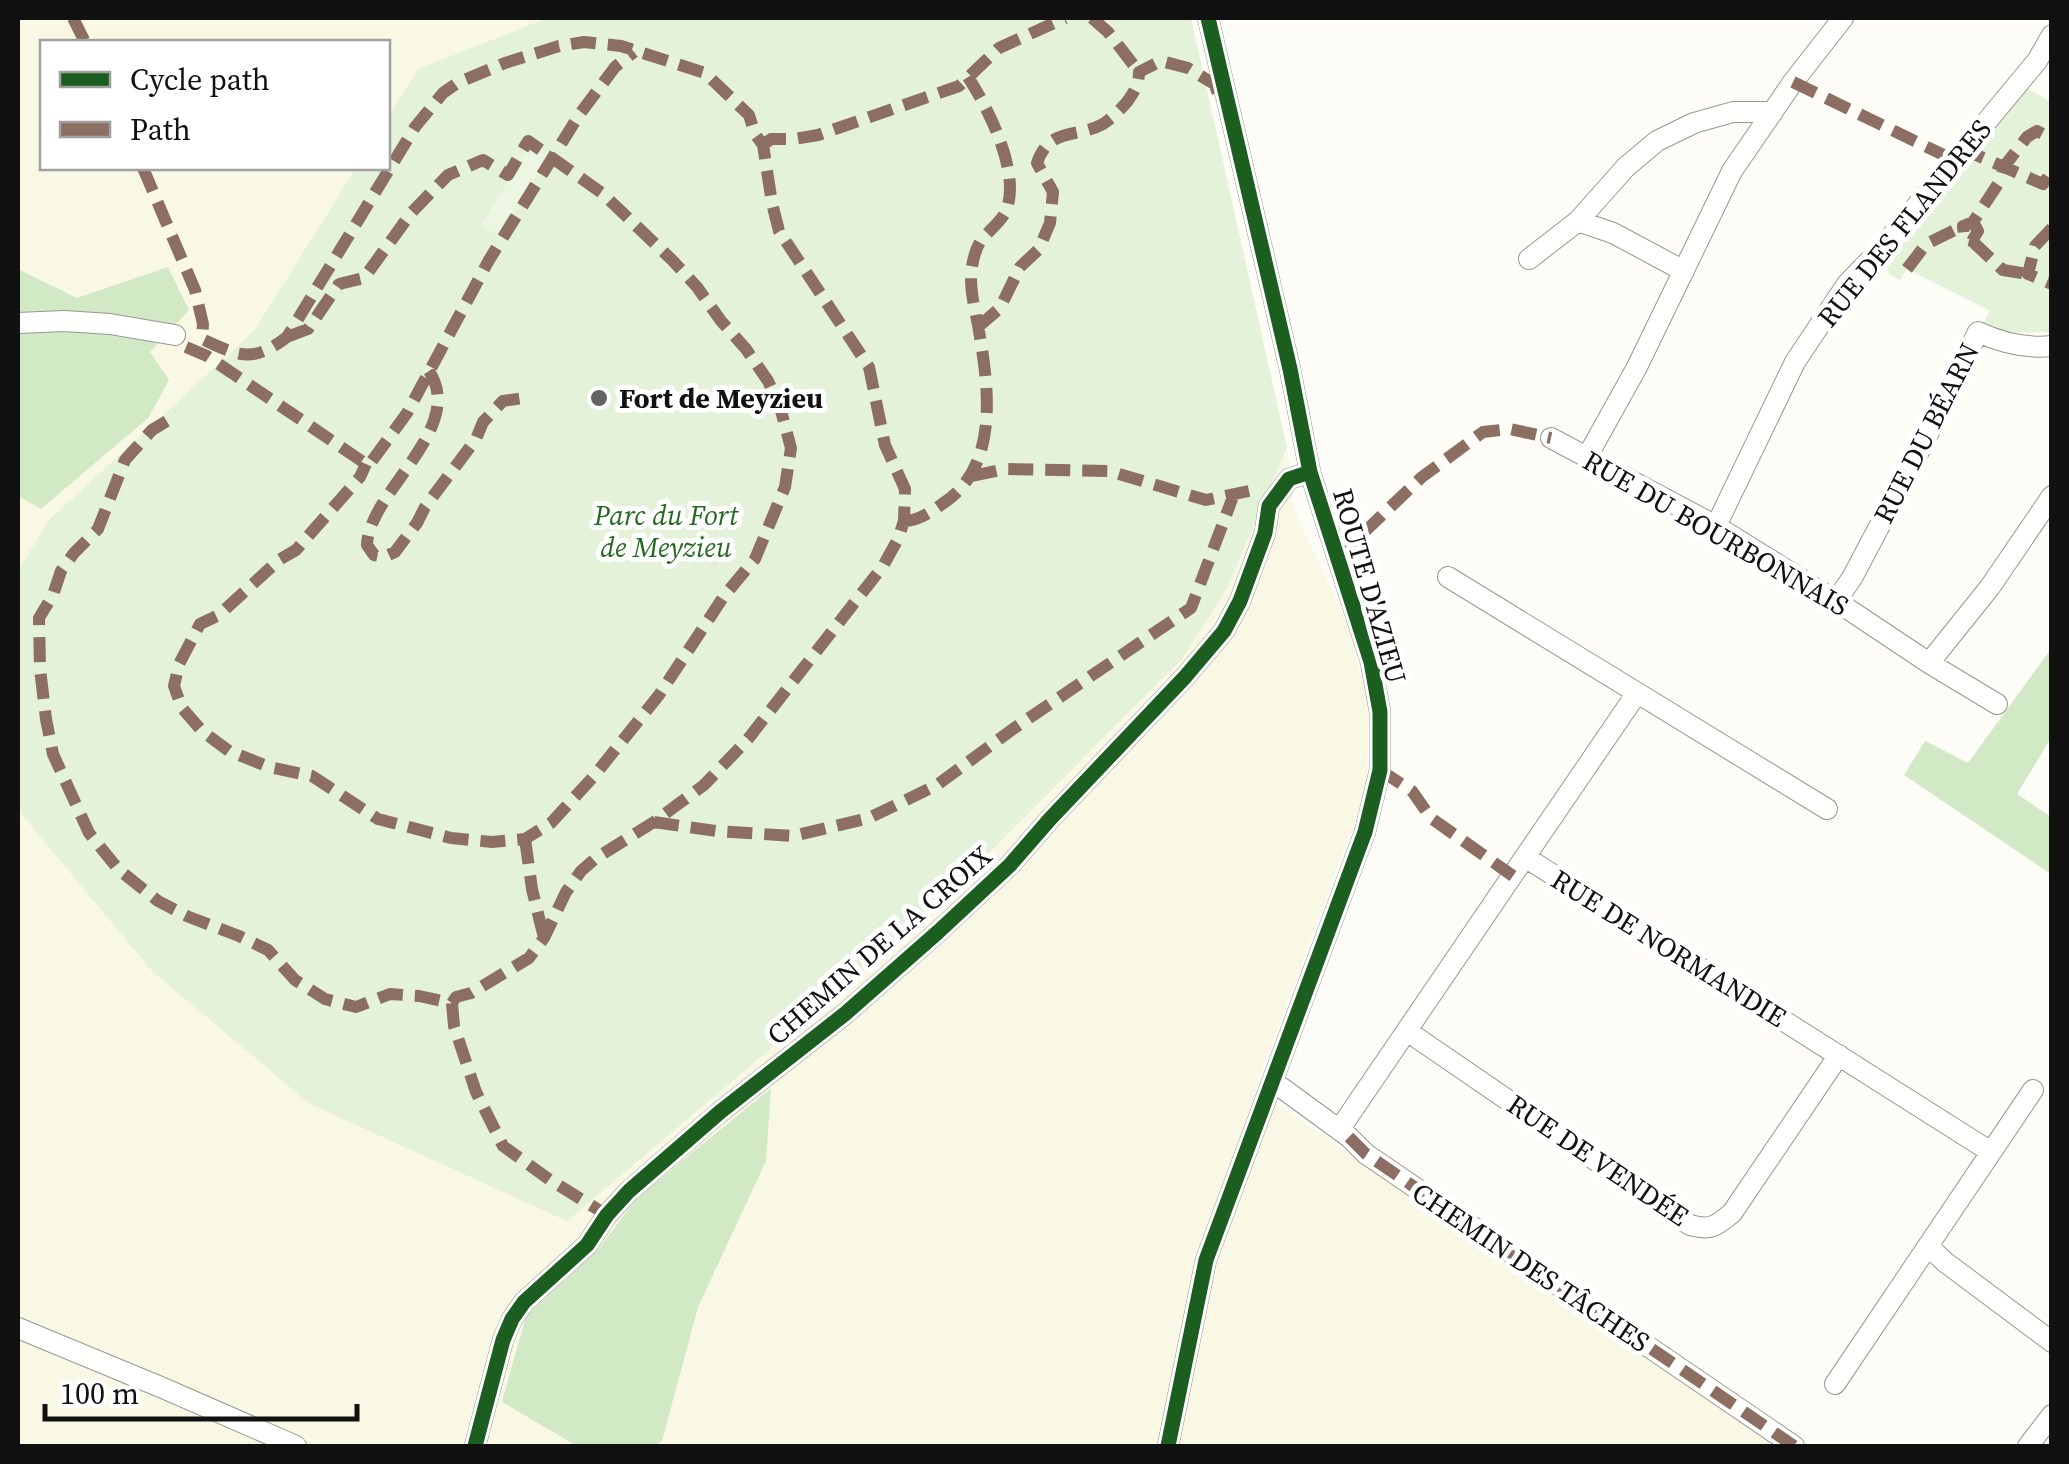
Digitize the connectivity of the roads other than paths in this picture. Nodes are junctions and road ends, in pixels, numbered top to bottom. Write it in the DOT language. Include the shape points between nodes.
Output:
graph roads {
  1 [pos="1208,18"];
  2 [pos="1844,18"];
  3 [pos="2052,35"];
  4 [pos="1774,112"];
  5 [pos="1578,221"];
  6 [pos="1529,260"];
  7 [pos="1684,271"];
  8 [pos="18,324"];
  9 [pos="175,335"];
  10 [pos="2052,346"];
  11 [pos="1551,438"];
  12 [pos="1587,457"];
  13 [pos="1310,472"];
  14 [pos="2052,496"];
  15 [pos="1716,526"];
  16 [pos="1448,577"];
  17 [pos="1836,600"];
  18 [pos="1929,663"];
  19 [pos="1637,693"];
  20 [pos="1997,704"];
  21 [pos="1827,809"];
  22 [pos="1526,857"];
  23 [pos="1407,1030"];
  24 [pos="1839,1055"];
  25 [pos="1272,1084"];
  26 [pos="2033,1090"];
  27 [pos="1338,1130"];
  28 [pos="1991,1152"];
  29 [pos="1928,1246"];
  30 [pos="18,1328"];
  31 [pos="2052,1342"];
  32 [pos="1834,1384"];
  33 [pos="2052,1415"];
  34 [pos="296,1446"];
  35 [pos="476,1446"];
  36 [pos="1168,1446"];
  37 [pos="1794,1446"];
  38 [pos="2028,1446"];
  1 -- 13 [label="street, ROUTE D'AZIEU"];
  2 -- 4 [label="street"];
  3 -- 15 [label="street, RUE DES FLANDRES" via="1847,284 1795,362"];
  4 -- 5 [label="street" via="1733,112 1657,141"];
  4 -- 7 [label="street" via="1732,171"];
  5 -- 6 [label="street"];
  5 -- 7 [label="street"];
  7 -- 12 [label="street"];
  8 -- 9 [label="street" via="110,324"];
  10 -- 17 [label="street, RUE DU BÉARN" via="2030,348 1978,332"];
  11 -- 12 [label="street, RUE DU BOURBONNAIS"];
  12 -- 15 [label="street, RUE DU BOURBONNAIS"];
  13 -- 25 [label="street, ROUTE D'AZIEU" via="1370,662 1380,712 1380,770 1365,832"];
  13 -- 35 [label="street, CHEMIN DE LA CROIX" via="1289,479 1269,506 1265,533 1224,631 1010,865 846,1013 629,1191 587,1245 524,1302 504,1340"];
  14 -- 18 [label="street"];
  15 -- 17 [label="street, RUE DU BOURBONNAIS"];
  16 -- 19 [label="street"];
  17 -- 18 [label="street, RUE DU BOURBONNAIS"];
  18 -- 20 [label="street, RUE DU BOURBONNAIS"];
  19 -- 21 [label="street"];
  19 -- 22 [label="street"];
  22 -- 23 [label="street, RUE DE NORMANDIE"];
  22 -- 24 [label="street, RUE DE NORMANDIE"];
  23 -- 24 [label="street, RUE DE VENDÉE" via="1705,1229 1732,1213"];
  23 -- 27 [label="street, RUE DE NORMANDIE"];
  24 -- 28 [label="street, RUE DE NORMANDIE"];
  25 -- 27 [label="street, CHEMIN DES TÂCHES"];
  25 -- 36 [label="street, ROUTE D'AZIEU" via="1206,1260"];
  26 -- 28 [label="street"];
  27 -- 37 [label="street, CHEMIN DES TÂCHES"];
  28 -- 29 [label="street"];
  29 -- 31 [label="street"];
  29 -- 32 [label="street"];
  30 -- 34 [label="street"];
  33 -- 38 [label="street"];
}
